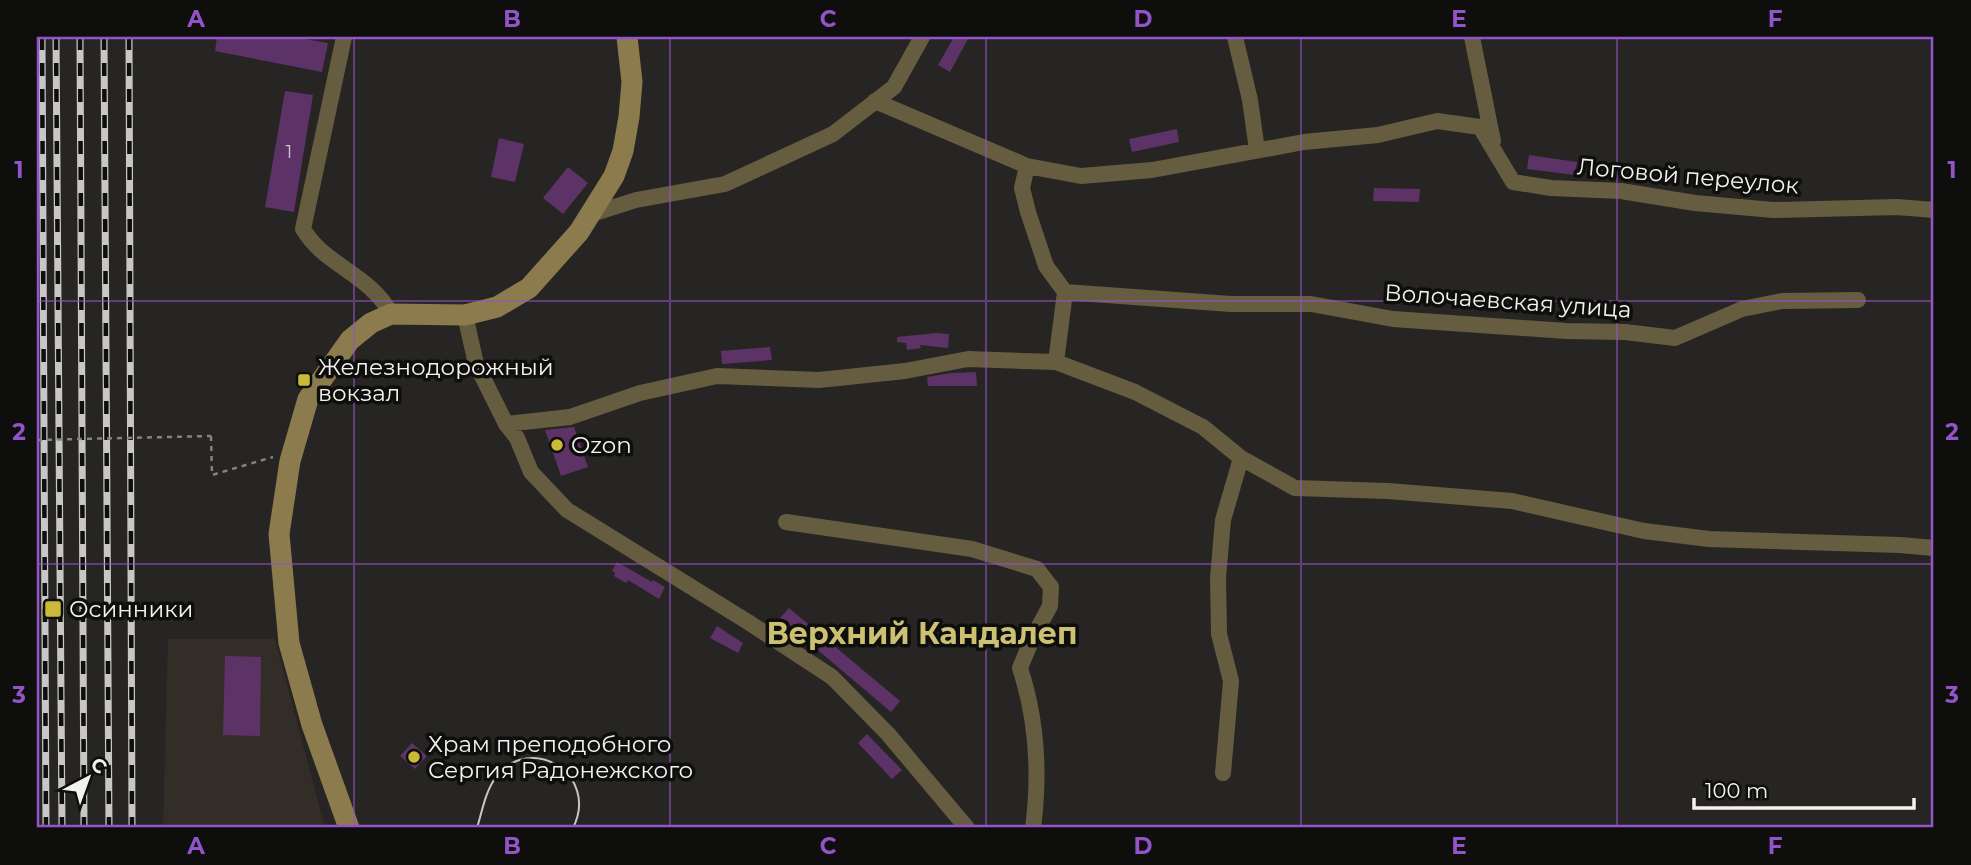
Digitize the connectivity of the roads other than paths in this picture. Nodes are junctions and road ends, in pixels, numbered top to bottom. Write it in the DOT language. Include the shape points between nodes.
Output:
graph roads {
  1 [pos="344,37"];
  2 [pos="627,37"];
  3 [pos="922,37"];
  4 [pos="1235,37"];
  5 [pos="1472,37"];
  6 [pos="876,101"];
  7 [pos="1257,150"];
  8 [pos="1495,154"];
  9 [pos="1027,166"];
  10 [pos="1934,209"];
  11 [pos="592,214"];
  12 [pos="1065,292"];
  13 [pos="1858,300"];
  14 [pos="391,314"];
  15 [pos="465,315"];
  16 [pos="1056,362"];
  17 [pos="506,424"];
  18 [pos="1241,458"];
  19 [pos="786,522"];
  20 [pos="1934,548"];
  21 [pos="1223,773"];
  22 [pos="349,828"];
  23 [pos="967,828"];
  24 [pos="1033,828"];
  1 -- 14 [label="street" via="303,229 312,244 369,284"];
  2 -- 11 [label="street" via="632,82 623,151"];
  3 -- 6 [label="street" via="894,87"];
  4 -- 7 [label="street"];
  5 -- 8 [label="street, Логовой переулок"];
  6 -- 9 [label="street, Логовой переулок"];
  6 -- 11 [label="street" via="833,134 726,184 636,200"];
  7 -- 8 [label="street, Логовой переулок" via="1378,135 1437,121 1480,127"];
  7 -- 9 [label="street, Логовой переулок" via="1152,170 1080,176"];
  8 -- 10 [label="street, Логовой переулок" via="1513,183 1551,188 1621,191 1695,204 1773,210"];
  9 -- 12 [label="street" via="1022,188 1028,212 1046,266"];
  11 -- 15 [label="street" via="529,288 497,307"];
  12 -- 13 [label="street, Волочаевская улица" via="1311,304 1393,319 1625,331 1675,338 1742,309 1782,302"];
  12 -- 16 [label="street"];
  14 -- 15 [label="street"];
  14 -- 22 [label="street" via="350,340 308,399 293,450 279,534 289,643"];
  15 -- 17 [label="street" via="476,364"];
  16 -- 17 [label="street" via="968,359 819,380 717,376 640,393 570,417"];
  16 -- 18 [label="street" via="1135,391 1203,427"];
  17 -- 23 [label="street" via="517,438 530,472 567,510 832,677 888,734"];
  18 -- 20 [label="street" via="1295,488 1512,501 1644,531 1709,539"];
  18 -- 21 [label="street" via="1223,520 1218,578 1219,634 1231,681"];
  19 -- 24 [label="street" via="972,549 1037,569 1051,587 1050,606 1020,668 1035,743 1038,795"];
}
